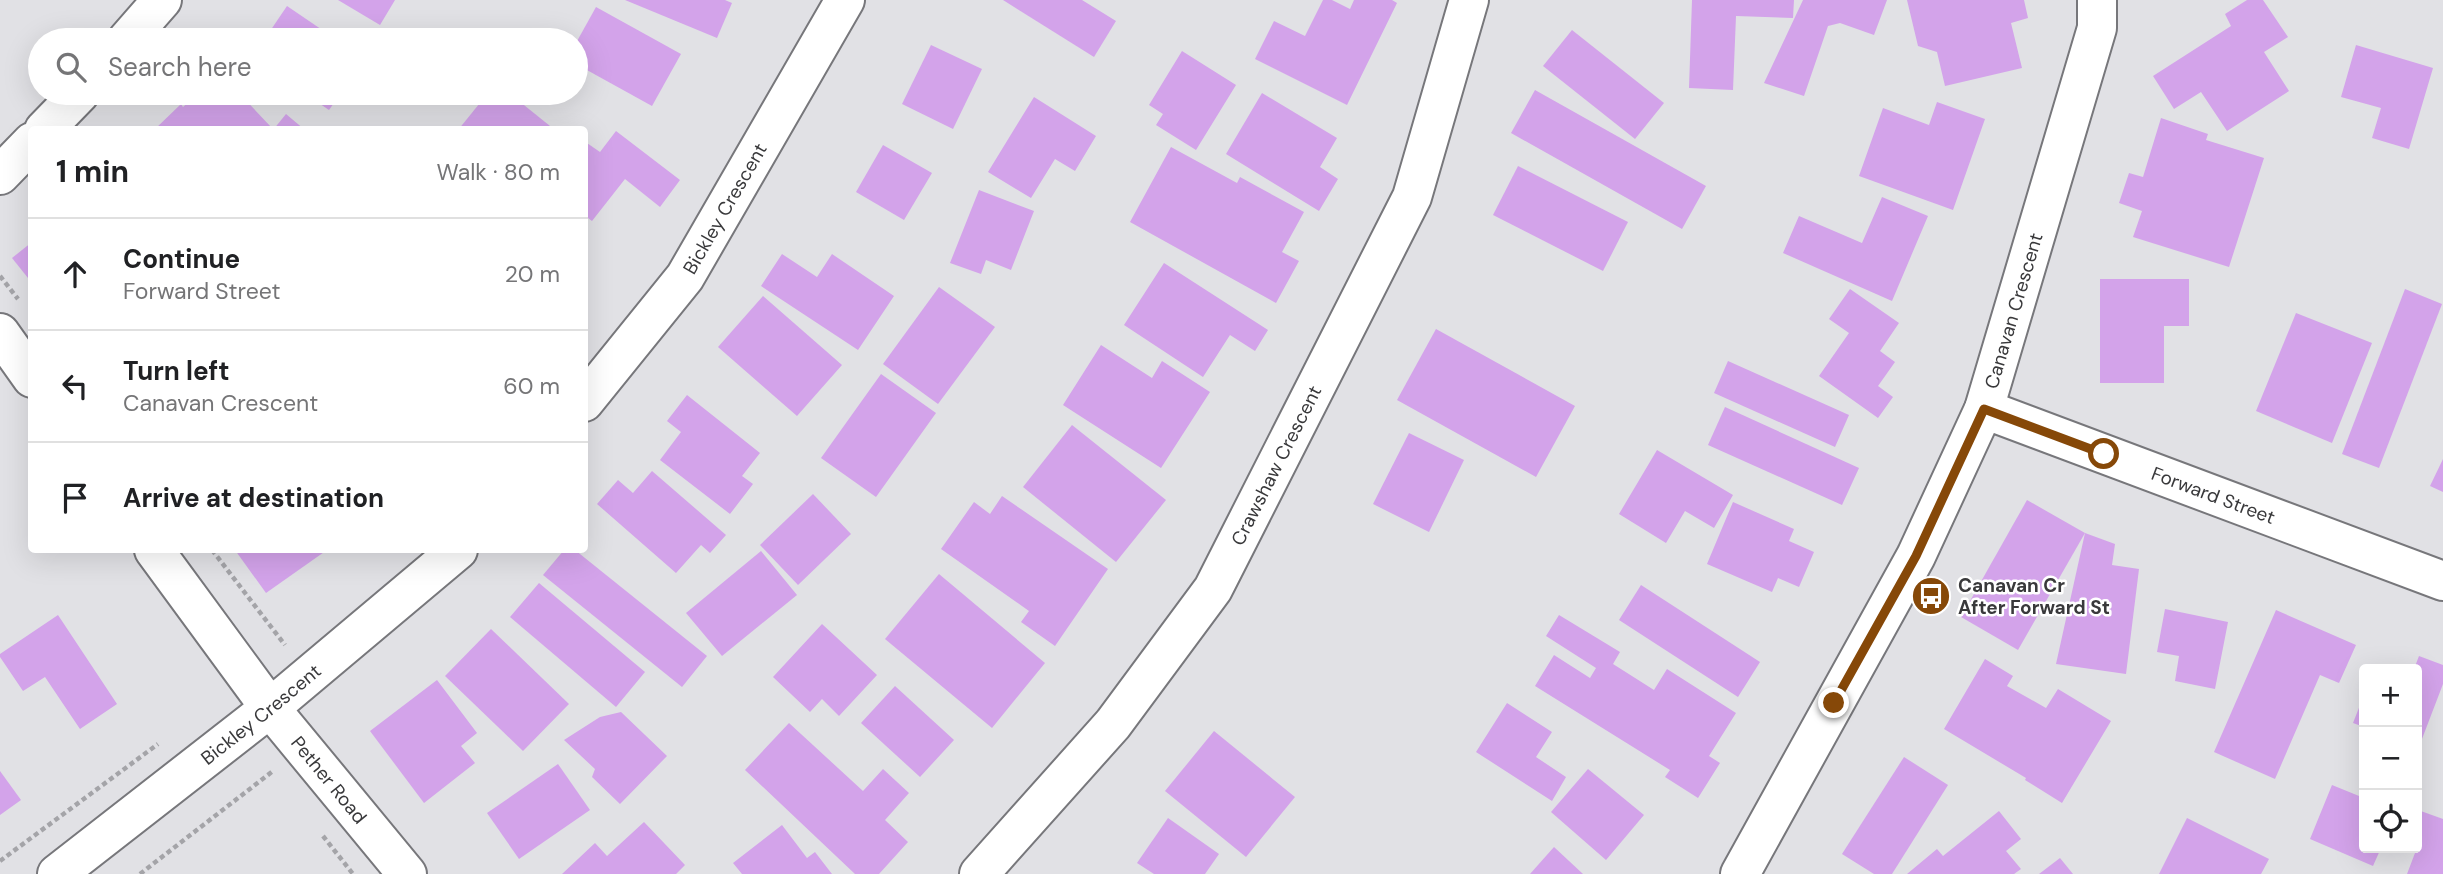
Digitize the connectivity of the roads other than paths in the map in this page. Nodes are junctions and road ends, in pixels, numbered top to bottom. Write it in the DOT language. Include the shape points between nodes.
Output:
graph roads {
  1 [pos="162,0"];
  2 [pos="845,0"];
  3 [pos="1469,0"];
  4 [pos="2103,9"];
  5 [pos="138,28"];
  6 [pos="68,105"];
  7 [pos="48,126"];
  8 [pos="28,146"];
  9 [pos="0,174"];
  10 [pos="12,319"];
  11 [pos="28,366"];
  12 [pos="588,397"];
  13 [pos="1984,409"];
  14 [pos="156,553"];
  15 [pos="454,553"];
  16 [pos="2443,581"];
  17 [pos="270,708"];
  18 [pos="57,874"];
  19 [pos="407,874"];
  20 [pos="979,874"];
  21 [pos="1740,874"];
  1 -- 5 [label="street"];
  2 -- 12 [label="street, Bickley Crescent" via="685,278"];
  3 -- 20 [label="street, Crawshaw Crescent" via="1412,197 1213,589 1113,724"];
  4 -- 13 [label="street, Canavan Crescent"];
  6 -- 7 [label="street"];
  8 -- 9 [label="street"];
  10 -- 11 [label="street"];
  13 -- 16 [label="street, Forward Street"];
  13 -- 21 [label="street, Canavan Crescent" via="1916,556"];
  14 -- 17 [label="street, Pether Road"];
  15 -- 17 [label="street, Bickley Crescent"];
  17 -- 18 [label="street, Bickley Crescent"];
  17 -- 19 [label="street, Pether Road"];
}
